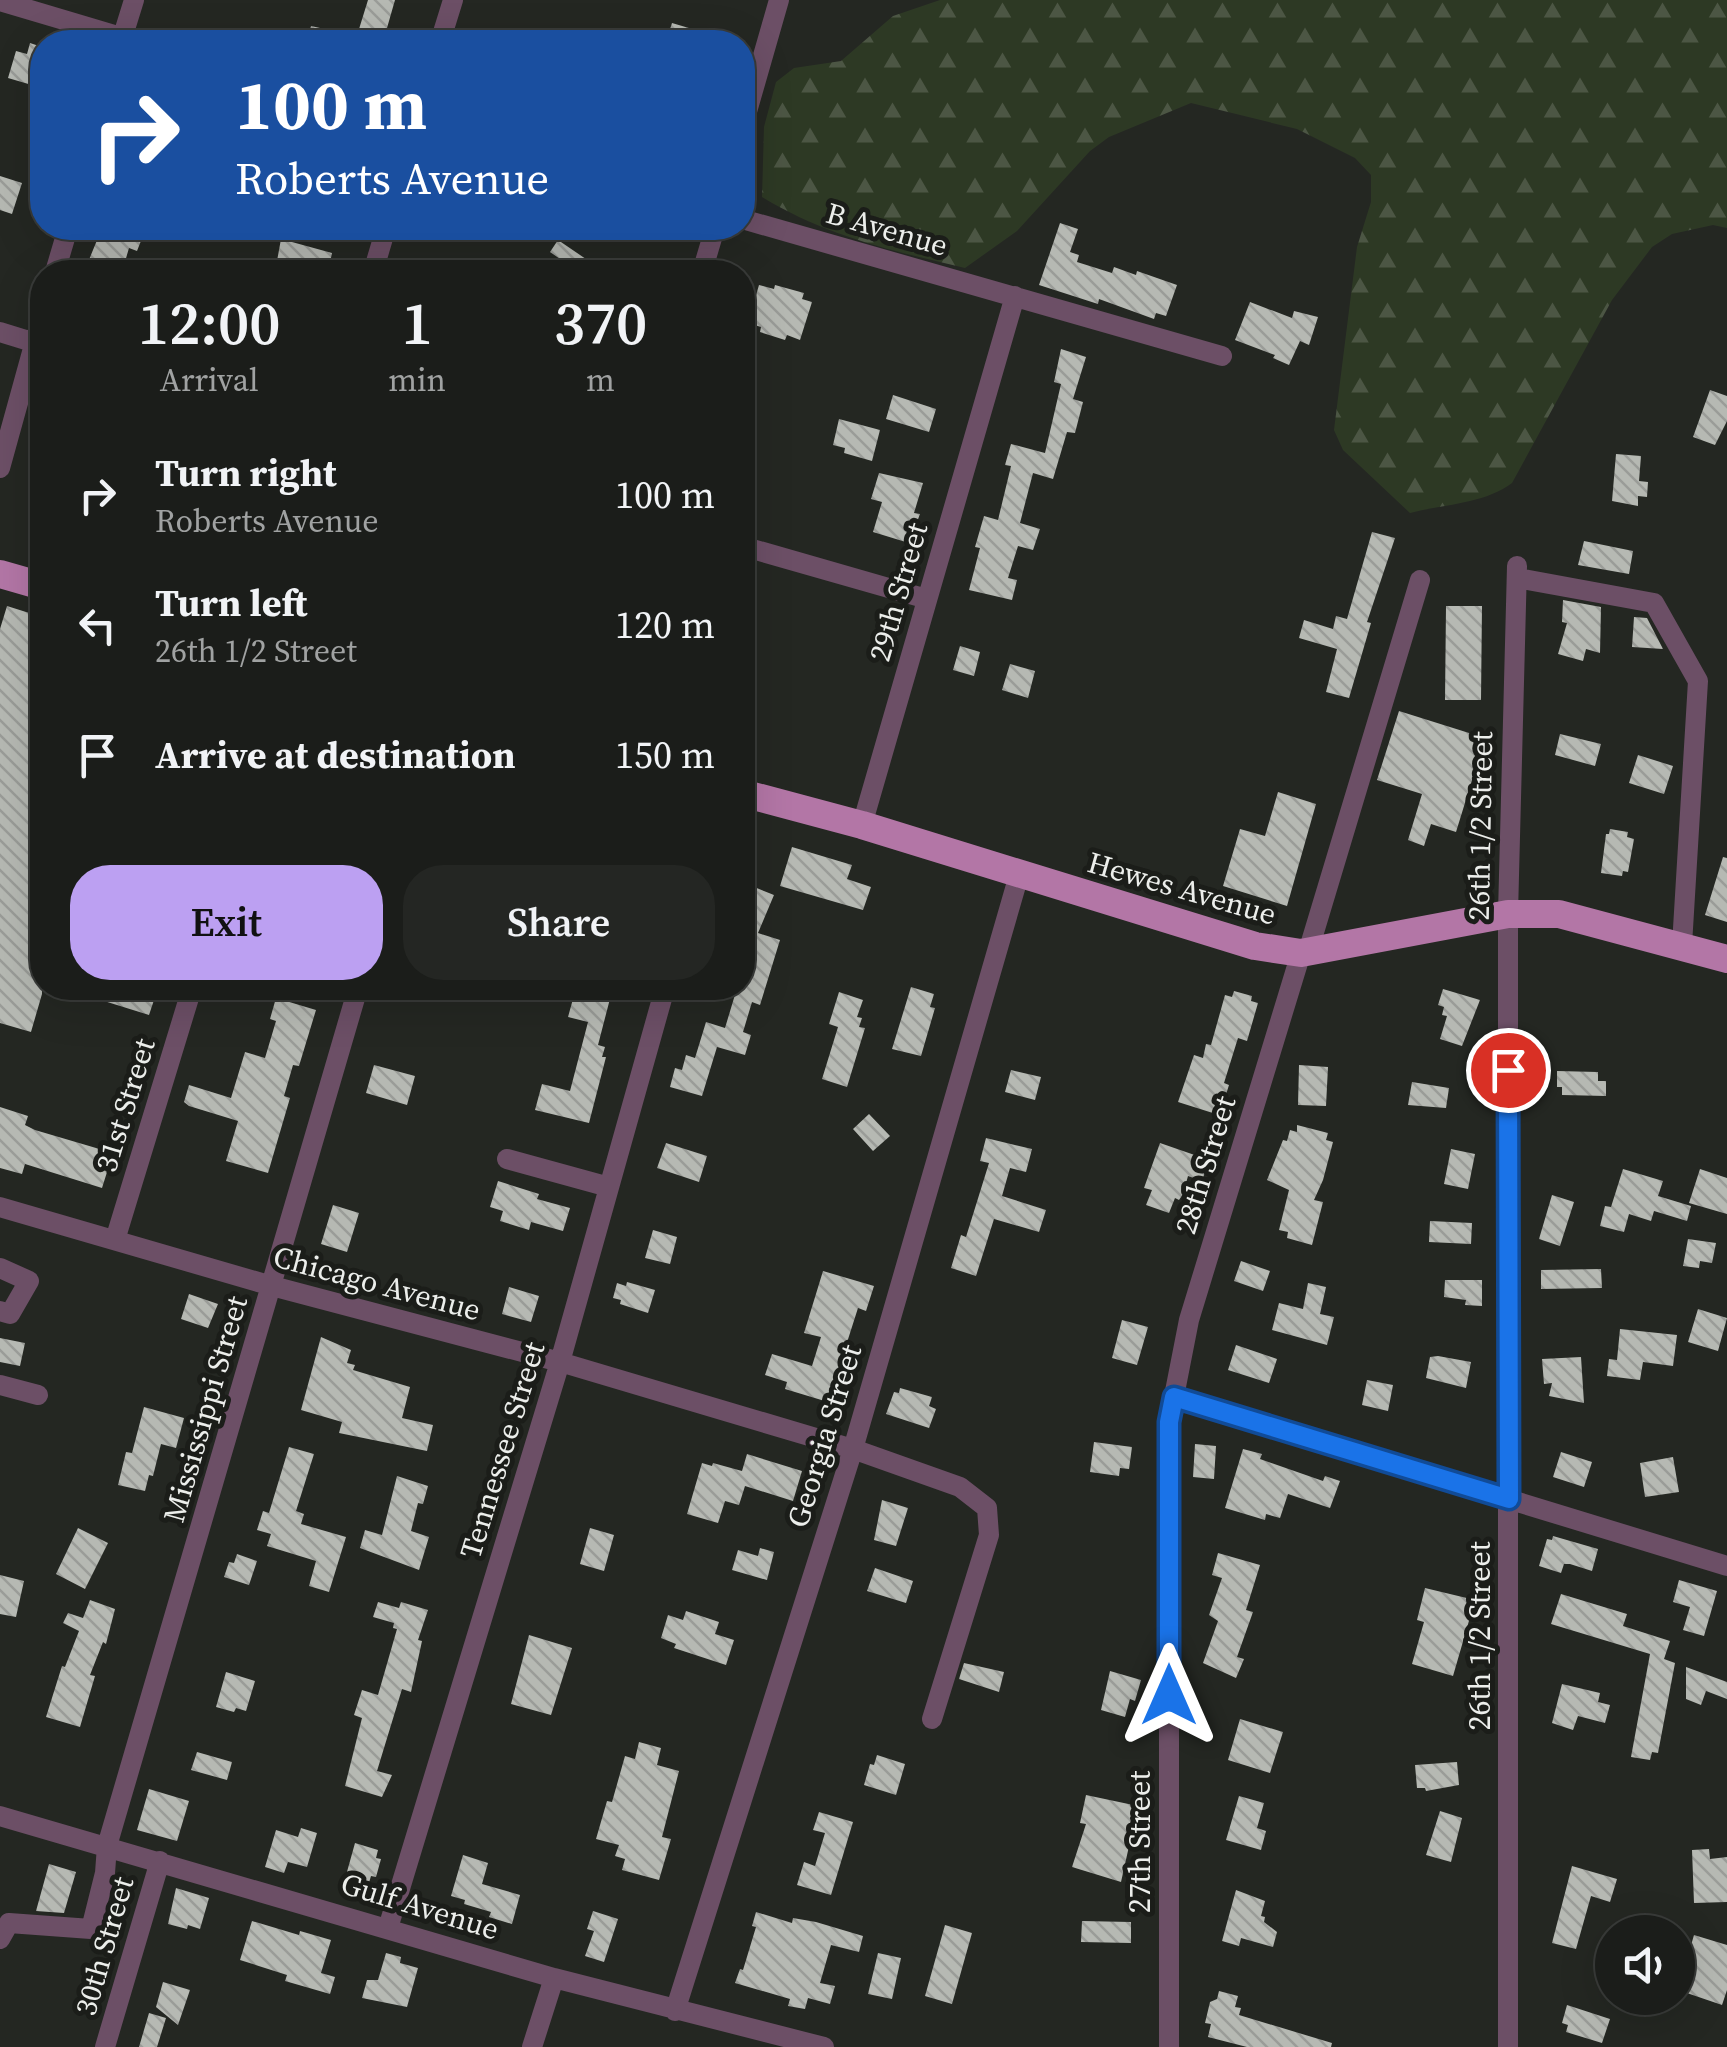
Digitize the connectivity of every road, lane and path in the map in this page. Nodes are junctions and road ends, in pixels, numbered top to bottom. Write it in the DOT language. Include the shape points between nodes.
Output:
graph roads {
  1 [pos="134,0"];
  2 [pos="453,0"];
  3 [pos="779,0"];
  4 [pos="0,1"];
  5 [pos="92,30"];
  6 [pos="129,30"];
  7 [pos="444,30"];
  8 [pos="755,84"];
  9 [pos="755,222"];
  10 [pos="1015,296"];
  11 [pos="0,332"];
  12 [pos="30,341"];
  13 [pos="1222,356"];
  14 [pos="30,373"];
  15 [pos="0,468"];
  16 [pos="755,550"];
  17 [pos="0,574"];
  18 [pos="1420,580"];
  19 [pos="30,583"];
  20 [pos="927,599"];
  21 [pos="755,796"];
  22 [pos="862,825"];
  23 [pos="1019,875"];
  24 [pos="1508,914"];
  25 [pos="1682,946"];
  26 [pos="1305,953"];
  27 [pos="1727,959"];
  28 [pos="188,1000"];
  29 [pos="355,1000"];
  30 [pos="662,1000"];
  31 [pos="507,1159"];
  32 [pos="609,1187"];
  33 [pos="0,1207"];
  34 [pos="115,1240"];
  35 [pos="0,1268"];
  36 [pos="272,1286"];
  37 [pos="0,1311"];
  38 [pos="560,1362"];
  39 [pos="0,1385"];
  40 [pos="38,1395"];
  41 [pos="1174,1397"];
  42 [pos="853,1449"];
  43 [pos="1509,1499"];
  44 [pos="1727,1566"];
  45 [pos="932,1719"];
  46 [pos="0,1816"];
  47 [pos="108,1846"];
  48 [pos="160,1861"];
  49 [pos="388,1928"];
  50 [pos="0,1938"];
  51 [pos="554,1978"];
  52 [pos="675,2011"];
  53 [pos="105,2047"];
  54 [pos="532,2047"];
  55 [pos="824,2047"];
  56 [pos="1169,2047"];
  57 [pos="1508,2047"];
  1 -- 6 [label="street"];
  2 -- 7 [label="street"];
  3 -- 8 [label="street"];
  4 -- 5 [label="street"];
  9 -- 10 [label="street, B Avenue"];
  10 -- 13 [label="street, B Avenue"];
  10 -- 20 [label="street, 29th Street"];
  11 -- 12 [label="street"];
  14 -- 15 [label="street"];
  16 -- 20 [label="street"];
  17 -- 19 [label="main road"];
  18 -- 26 [label="street, 28th Street"];
  20 -- 22 [label="street, 29th Street"];
  21 -- 22 [label="main road, Hewes Avenue"];
  22 -- 23 [label="main road, Hewes Avenue"];
  23 -- 26 [label="main road, Hewes Avenue" via="1256,946"];
  23 -- 42 [label="street, Georgia Street"];
  24 -- 25 [label="main road, Hewes Avenue" via="1559,914"];
  24 -- 25 [label="street, 26th 1/2 Street" via="1517,572 1654,602 1698,681"];
  24 -- 26 [label="main road, Hewes Avenue"];
  24 -- 43 [label="street, 26th 1/2 Street"];
  25 -- 27 [label="main road, Hewes Avenue"];
  26 -- 41 [label="street, 28th Street" via="1189,1320"];
  28 -- 34 [label="street, 31st Street"];
  29 -- 36 [label="street, Mississippi Street"];
  30 -- 32 [label="street, Tennessee Street"];
  31 -- 32 [label="street"];
  32 -- 38 [label="street, Tennessee Street"];
  33 -- 34 [label="street, Chicago Avenue"];
  34 -- 36 [label="street, Chicago Avenue"];
  35 -- 37 [label="street" via="29,1280 10,1314"];
  36 -- 38 [label="street, Chicago Avenue"];
  36 -- 47 [label="street, Mississippi Street"];
  38 -- 42 [label="street, Chicago Avenue"];
  38 -- 49 [label="street, Tennessee Street"];
  39 -- 40 [label="street"];
  41 -- 43 [label="street"];
  41 -- 56 [label="street, 27th Street"];
  42 -- 45 [label="street, Chicago Avenue" via="960,1487 986,1508 988,1535"];
  42 -- 52 [label="street, Georgia Street"];
  43 -- 44 [label="street"];
  43 -- 57 [label="street, 26th 1/2 Street"];
  46 -- 47 [label="street, Gulf Avenue"];
  47 -- 48 [label="street, Gulf Avenue"];
  47 -- 50 [label="street, Mississippi Street" via="91,1929 8,1923"];
  48 -- 49 [label="street, Gulf Avenue"];
  48 -- 53 [label="street, 30th Street"];
  49 -- 51 [label="street, Gulf Avenue"];
  51 -- 52 [label="street, Gulf Avenue"];
  51 -- 54 [label="street"];
  52 -- 55 [label="street, Gulf Avenue"];
}
